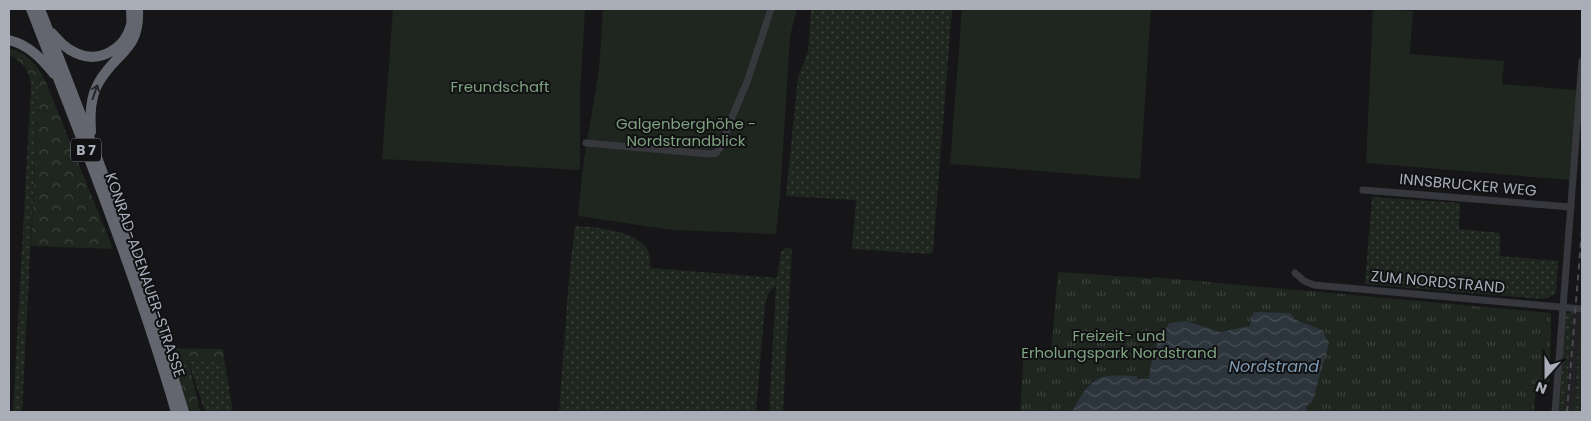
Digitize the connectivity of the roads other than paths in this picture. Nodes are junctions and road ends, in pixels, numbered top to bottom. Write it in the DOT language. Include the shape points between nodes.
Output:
graph roads {
  1 [pos="31,9"];
  2 [pos="40,9"];
  3 [pos="131,9"];
  4 [pos="138,9"];
  5 [pos="771,9"];
  6 [pos="47,27"];
  7 [pos="9,40"];
  8 [pos="1582,61"];
  9 [pos="60,81"];
  10 [pos="91,140"];
  11 [pos="586,143"];
  12 [pos="1363,190"];
  13 [pos="1571,207"];
  14 [pos="1295,273"];
  15 [pos="1564,307"];
  16 [pos="1582,309"];
  17 [pos="176,412"];
  18 [pos="184,412"];
  19 [pos="1555,412"];
  1 -- 9 [label="highway, KONRAD-ADENAUER-STRASSE / B 7"];
  2 -- 6 [label="highway, KONRAD-ADENAUER-STRASSE / B 7"];
  3 -- 6 [label="highway, B 7" via="126,38 105,55 92,57 74,53"];
  10 -- 4 [label="highway, B 7, one-way" via="91,108 95,90 106,71 132,43 138,29"];
  5 -- 11 [label="street" via="747,82 723,144 716,153"];
  6 -- 10 [label="highway, KONRAD-ADENAUER-STRASSE / B 7"];
  7 -- 9 [label="highway, B 7" via="33,51"];
  8 -- 13 [label="street"];
  9 -- 17 [label="highway, KONRAD-ADENAUER-STRASSE / B 7" via="131,273"];
  10 -- 18 [label="highway, KONRAD-ADENAUER-STRASSE / B 7" via="151,307"];
  12 -- 13 [label="street, INNSBRUCKER WEG"];
  13 -- 15 [label="street"];
  14 -- 15 [label="street, ZUM NORDSTRAND" via="1314,285"];
  15 -- 16 [label="street, ZUM NORDSTRAND"];
  15 -- 19 [label="street"];
}
